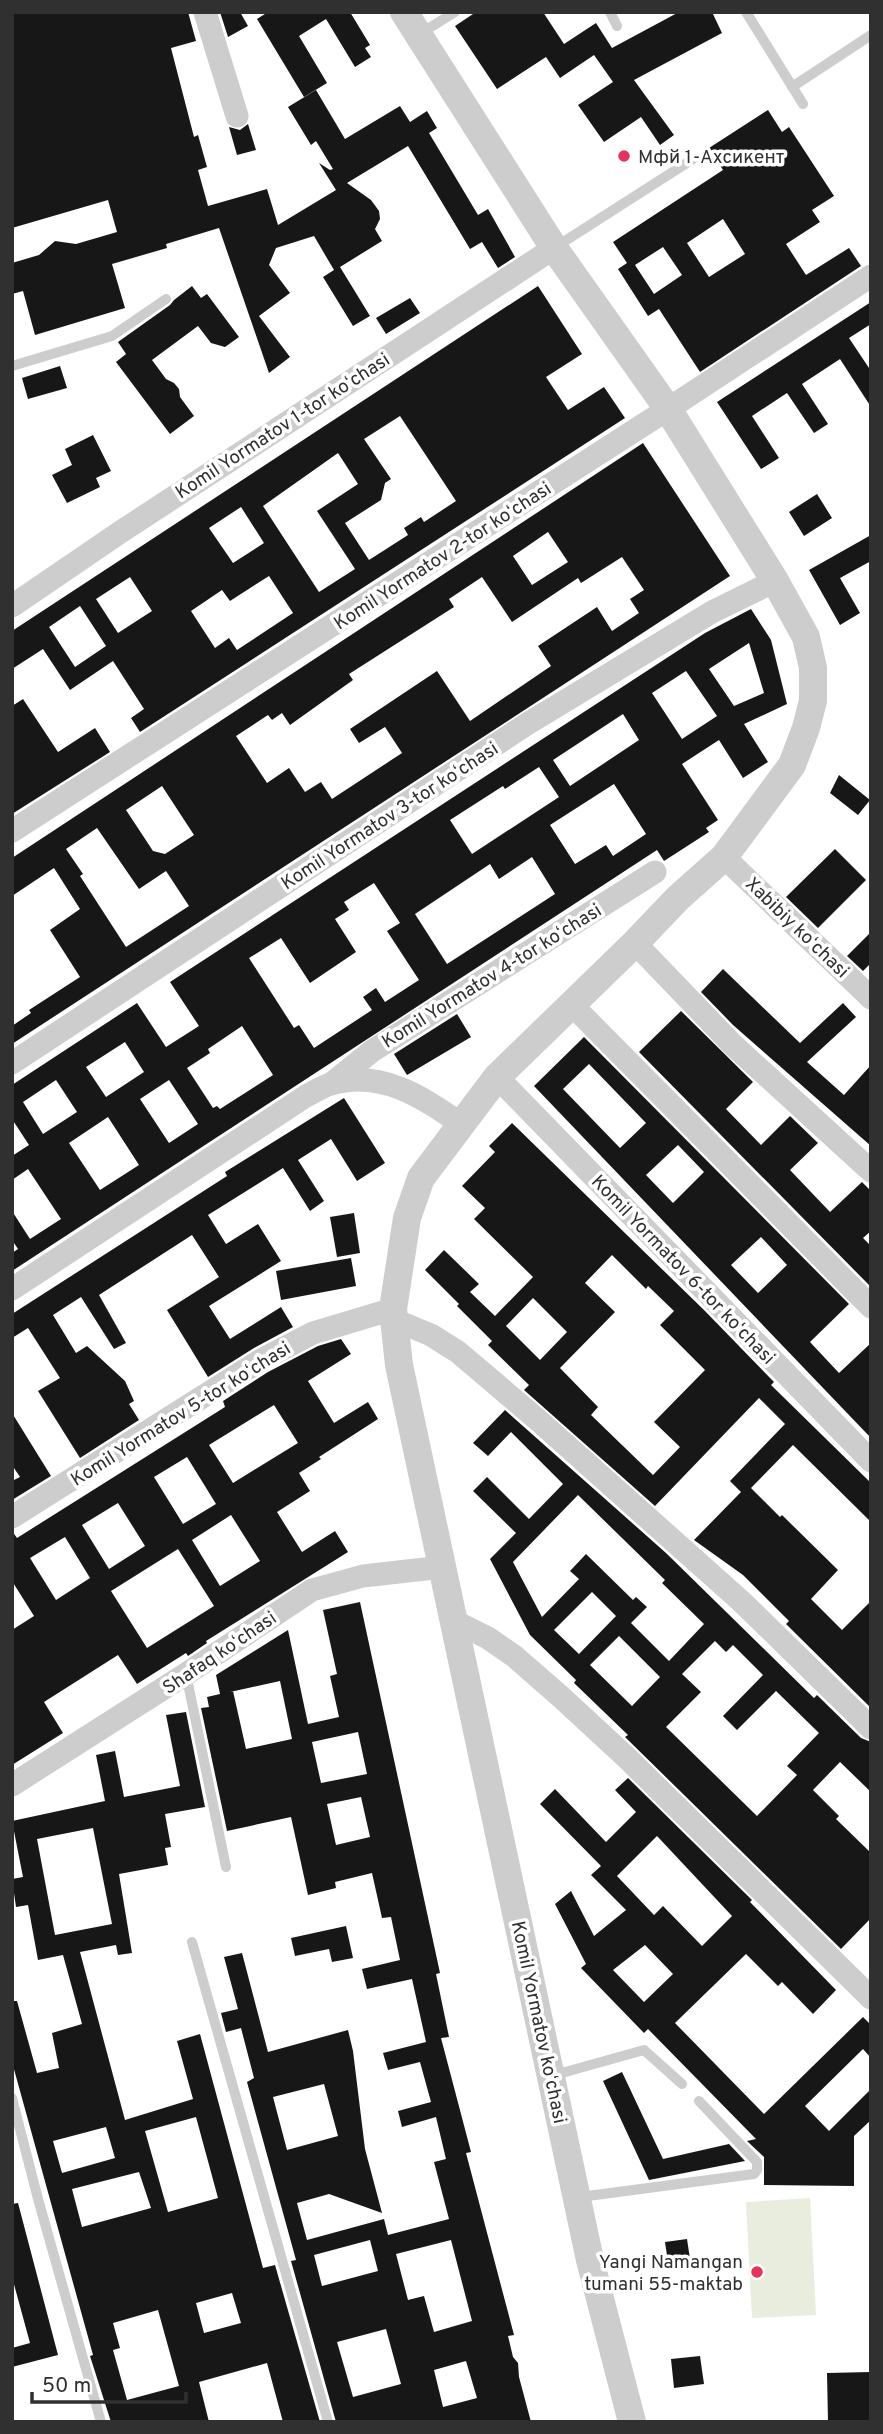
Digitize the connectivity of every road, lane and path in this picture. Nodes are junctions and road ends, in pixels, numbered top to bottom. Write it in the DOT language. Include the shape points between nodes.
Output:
graph roads {
  1 [pos="205,12"];
  2 [pos="455,12"];
  3 [pos="610,12"];
  4 [pos="746,12"];
  5 [pos="411,23"];
  6 [pos="617,26"];
  7 [pos="871,35"];
  8 [pos="792,87"];
  9 [pos="803,104"];
  10 [pos="237,116"];
  11 [pos="693,159"];
  12 [pos="554,248"];
  13 [pos="871,276"];
  14 [pos="166,299"];
  15 [pos="12,366"];
  16 [pos="668,409"];
  17 [pos="775,581"];
  18 [pos="12,606"];
  19 [pos="12,831"];
  20 [pos="724,857"];
  21 [pos="655,872"];
  22 [pos="635,943"];
  23 [pos="871,998"];
  24 [pos="572,1005"];
  25 [pos="12,1063"];
  26 [pos="497,1077"];
  27 [pos="331,1084"];
  28 [pos="461,1124"];
  29 [pos="871,1171"];
  30 [pos="12,1289"];
  31 [pos="871,1307"];
  32 [pos="394,1315"];
  33 [pos="871,1461"];
  34 [pos="12,1517"];
  35 [pos="443,1567"];
  36 [pos="454,1621"];
  37 [pos="186,1674"];
  38 [pos="871,1728"];
  39 [pos="12,1785"];
  40 [pos="226,1867"];
  41 [pos="192,1941"];
  42 [pos="871,1998"];
  43 [pos="551,2076"];
  44 [pos="682,2084"];
  45 [pos="12,2098"];
  46 [pos="699,2101"];
  47 [pos="577,2198"];
  48 [pos="101,2422"];
  49 [pos="328,2422"];
  50 [pos="632,2422"];
  1 -- 10 [label="street"];
  2 -- 5 [label="lane"];
  3 -- 6 [label="lane"];
  4 -- 8 [label="lane"];
  5 -- 12 [label="street, Komil Yormatov koʻchasi"];
  7 -- 8 [label="lane"];
  8 -- 9 [label="lane"];
  11 -- 12 [label="lane"];
  12 -- 16 [label="street, Komil Yormatov koʻchasi"];
  12 -- 18 [label="street, Komil Yormatov 1-tor koʻchasi"];
  13 -- 16 [label="street, Komil Yormatov 2-tor koʻchasi"];
  14 -- 15 [label="lane" via="112,336"];
  16 -- 17 [label="street, Komil Yormatov koʻchasi"];
  16 -- 19 [label="street, Komil Yormatov 2-tor koʻchasi"];
  17 -- 20 [label="street, Komil Yormatov koʻchasi" via="806,637 813,668 813,701 792,765"];
  17 -- 25 [label="street, Komil Yormatov 3-tor koʻchasi" via="712,612 527,724"];
  20 -- 22 [label="street, Komil Yormatov koʻchasi"];
  20 -- 23 [label="street, Xabibiy koʻchasi"];
  21 -- 27 [label="street, Komil Yormatov 4-tor koʻchasi" via="372,1051"];
  22 -- 24 [label="street, Komil Yormatov koʻchasi"];
  22 -- 29 [label="street" via="732,1044"];
  24 -- 26 [label="street, Komil Yormatov koʻchasi"];
  24 -- 31 [label="street"];
  26 -- 28 [label="street, Komil Yormatov koʻchasi"];
  26 -- 33 [label="street, Komil Yormatov 6-tor koʻchasi"];
  27 -- 28 [label="street, Komil Yormatov 4-tor koʻchasi" via="380,1081 399,1086"];
  27 -- 30 [label="street, Komil Yormatov 4-tor koʻchasi"];
  28 -- 32 [label="street, Komil Yormatov koʻchasi" via="421,1178 407,1218"];
  32 -- 34 [label="street, Komil Yormatov 5-tor koʻchasi" via="313,1333 261,1360"];
  32 -- 35 [label="street, Komil Yormatov koʻchasi" via="399,1365"];
  32 -- 38 [label="street" via="458,1352 528,1412 742,1602"];
  35 -- 36 [label="street, Komil Yormatov koʻchasi"];
  35 -- 37 [label="street, Shafaq koʻchasi" via="363,1576 312,1590"];
  36 -- 42 [label="street" via="514,1656 561,1697"];
  36 -- 43 [label="street, Komil Yormatov koʻchasi"];
  37 -- 39 [label="street, Shafaq koʻchasi"];
  37 -- 40 [label="lane"];
  41 -- 49 [label="lane"];
  43 -- 44 [label="lane" via="639,2049"];
  43 -- 47 [label="street, Komil Yormatov koʻchasi"];
  45 -- 48 [label="lane"];
  46 -- 47 [label="lane" via="757,2162 754,2174"];
  47 -- 50 [label="street, Komil Yormatov koʻchasi"];
}
